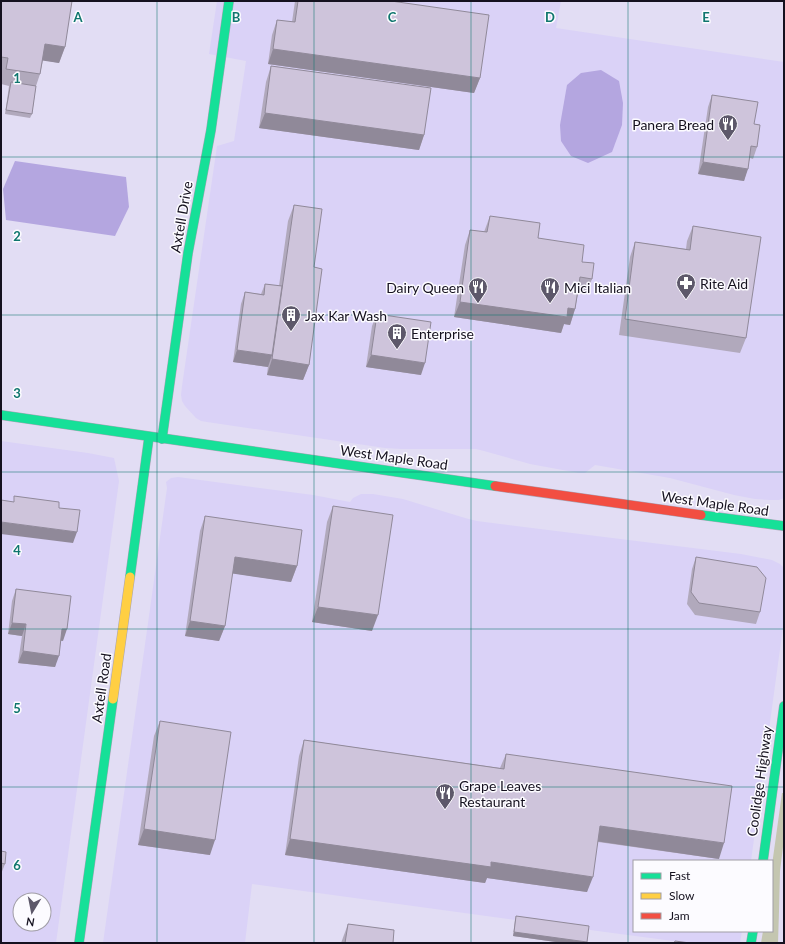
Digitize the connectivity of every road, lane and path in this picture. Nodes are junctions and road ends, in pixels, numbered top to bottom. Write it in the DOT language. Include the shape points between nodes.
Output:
graph roads {
  1 [pos="229,1"];
  2 [pos="1,415"];
  3 [pos="149,437"];
  4 [pos="162,439"];
  5 [pos="784,526"];
  6 [pos="784,706"];
  7 [pos="774,774"];
  8 [pos="784,775"];
  9 [pos="763,860"];
  10 [pos="753,932"];
  11 [pos="79,943"];
  12 [pos="751,943"];
  1 -- 4 [label="main road, Axtell Drive" via="211,130 188,253"];
  2 -- 3 [label="main road, West Maple Road"];
  3 -- 4 [label="main road, West Maple Road"];
  3 -- 11 [label="main road, Axtell Road"];
  4 -- 5 [label="main road, West Maple Road"];
  6 -- 7 [label="main road, Coolidge Highway"];
  7 -- 8 [label="main road"];
  7 -- 9 [label="main road, Coolidge Highway"];
  10 -- 12 [label="main road"];
}
